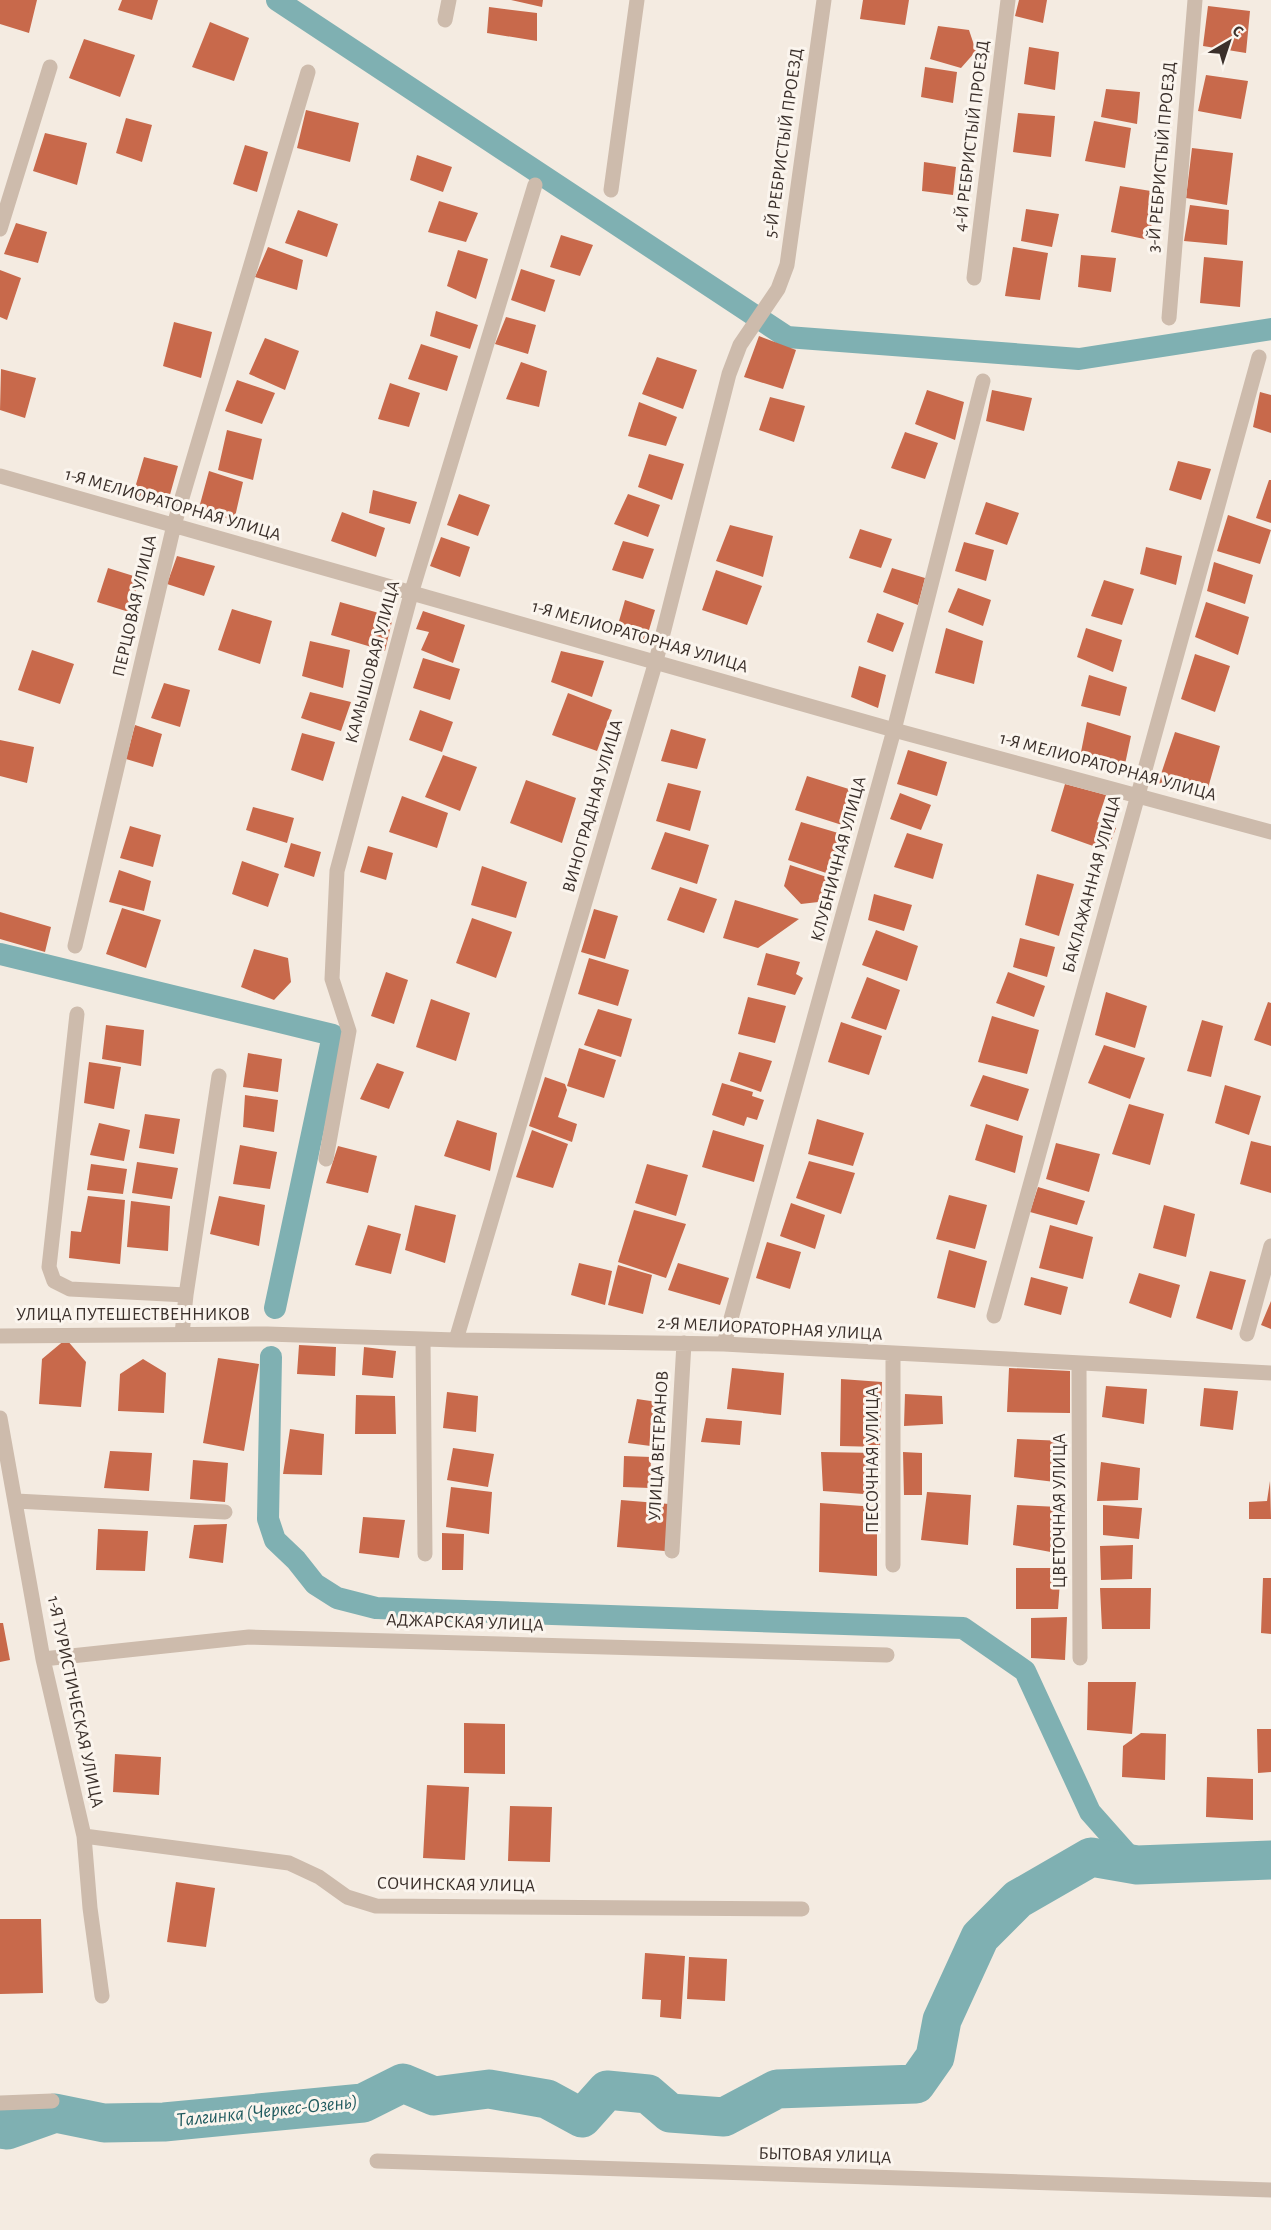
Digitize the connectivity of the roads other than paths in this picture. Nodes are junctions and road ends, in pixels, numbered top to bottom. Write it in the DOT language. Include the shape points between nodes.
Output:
graph roads {
  1 [pos="449,0"];
  2 [pos="637,0"];
  3 [pos="824,0"];
  4 [pos="1008,0"];
  5 [pos="1195,0"];
  6 [pos="445,20"];
  7 [pos="50,67"];
  8 [pos="308,72"];
  9 [pos="535,185"];
  10 [pos="611,190"];
  11 [pos="0,229"];
  12 [pos="974,278"];
  13 [pos="778,290"];
  14 [pos="1169,318"];
  15 [pos="1259,357"];
  16 [pos="983,381"];
  17 [pos="0,476"];
  18 [pos="174,525"];
  19 [pos="411,594"];
  20 [pos="656,662"];
  21 [pos="894,730"];
  22 [pos="1137,794"];
  23 [pos="1271,832"];
  24 [pos="75,946"];
  25 [pos="77,1014"];
  26 [pos="219,1076"];
  27 [pos="326,1159"];
  28 [pos="1271,1246"];
  29 [pos="186,1295"];
  30 [pos="994,1316"];
  31 [pos="182,1334"];
  32 [pos="267,1334"];
  33 [pos="1247,1334"];
  34 [pos="0,1336"];
  35 [pos="423,1339"];
  36 [pos="456,1340"];
  37 [pos="684,1343"];
  38 [pos="724,1344"];
  39 [pos="893,1355"];
  40 [pos="1079,1364"];
  41 [pos="1271,1373"];
  42 [pos="0,1418"];
  43 [pos="16,1501"];
  44 [pos="225,1512"];
  45 [pos="672,1551"];
  46 [pos="425,1554"];
  47 [pos="893,1565"];
  48 [pos="887,1654"];
  49 [pos="1080,1658"];
  50 [pos="43,1659"];
  51 [pos="84,1836"];
  52 [pos="802,1909"];
  53 [pos="102,1996"];
  54 [pos="52,2102"];
  55 [pos="0,2103"];
  56 [pos="377,2161"];
  57 [pos="1271,2190"];
  1 -- 6 [label="street"];
  2 -- 10 [label="street"];
  3 -- 13 [label="street, 5-Й РЕБРИСТЫЙ ПРОЕЗД" via="787,265"];
  4 -- 12 [label="street, 4-Й РЕБРИСТЫЙ ПРОЕЗД"];
  5 -- 14 [label="street, 3-Й РЕБРИСТЫЙ ПРОЕЗД"];
  7 -- 11 [label="street"];
  8 -- 18 [label="street, ПЕРЦОВАЯ УЛИЦА"];
  9 -- 19 [label="street, КАМЫШОВАЯ УЛИЦА"];
  13 -- 20 [label="street, ВИНОГРАДНАЯ УЛИЦА" via="740,345 729,374"];
  15 -- 22 [label="street, БАКЛАЖАННАЯ УЛИЦА"];
  16 -- 21 [label="street, КЛУБНИЧНАЯ УЛИЦА"];
  17 -- 18 [label="street, 1-Я МЕЛИОРАТОРНАЯ УЛИЦА"];
  18 -- 19 [label="street, 1-Я МЕЛИОРАТОРНАЯ УЛИЦА"];
  18 -- 24 [label="street, ПЕРЦОВАЯ УЛИЦА"];
  19 -- 20 [label="street, 1-Я МЕЛИОРАТОРНАЯ УЛИЦА"];
  19 -- 27 [label="street, КАМЫШОВАЯ УЛИЦА" via="337,871 332,980 349,1031"];
  20 -- 21 [label="street, 1-Я МЕЛИОРАТОРНАЯ УЛИЦА"];
  20 -- 36 [label="street, ВИНОГРАДНАЯ УЛИЦА"];
  21 -- 22 [label="street, 1-Я МЕЛИОРАТОРНАЯ УЛИЦА"];
  21 -- 38 [label="street, КЛУБНИЧНАЯ УЛИЦА"];
  22 -- 23 [label="street, 1-Я МЕЛИОРАТОРНАЯ УЛИЦА"];
  22 -- 30 [label="street, БАКЛАЖАННАЯ УЛИЦА"];
  25 -- 29 [label="street" via="49,1267 54,1281 70,1289"];
  26 -- 29 [label="street"];
  28 -- 33 [label="street"];
  29 -- 31 [label="street"];
  31 -- 32 [label="street, УЛИЦА ПУТЕШЕСТВЕННИКОВ"];
  31 -- 34 [label="street, УЛИЦА ПУТЕШЕСТВЕННИКОВ"];
  32 -- 35 [label="street, 2-Я МЕЛИОРАТОРНАЯ УЛИЦА"];
  35 -- 36 [label="street, 2-Я МЕЛИОРАТОРНАЯ УЛИЦА"];
  35 -- 46 [label="street"];
  36 -- 37 [label="street, 2-Я МЕЛИОРАТОРНАЯ УЛИЦА"];
  37 -- 38 [label="street, 2-Я МЕЛИОРАТОРНАЯ УЛИЦА"];
  37 -- 45 [label="street, УЛИЦА ВЕТЕРАНОВ"];
  38 -- 39 [label="street, 2-Я МЕЛИОРАТОРНАЯ УЛИЦА"];
  39 -- 40 [label="street, 2-Я МЕЛИОРАТОРНАЯ УЛИЦА"];
  39 -- 47 [label="street, ПЕСОЧНАЯ УЛИЦА"];
  40 -- 41 [label="street, 2-Я МЕЛИОРАТОРНАЯ УЛИЦА"];
  40 -- 49 [label="street, ЦВЕТОЧНАЯ УЛИЦА"];
  42 -- 43 [label="street, 1-Я ТУРИСТИЧЕСКАЯ УЛИЦА"];
  43 -- 44 [label="street"];
  43 -- 50 [label="street, 1-Я ТУРИСТИЧЕСКАЯ УЛИЦА"];
  48 -- 50 [label="street, АДЖАРСКАЯ УЛИЦА" via="249,1636"];
  50 -- 51 [label="street, 1-Я ТУРИСТИЧЕСКАЯ УЛИЦА"];
  51 -- 52 [label="street, СОЧИНСКАЯ УЛИЦА" via="289,1863 319,1877 347,1897 376,1906"];
  51 -- 53 [label="street, 1-Я ТУРИСТИЧЕСКАЯ УЛИЦА"];
  54 -- 55 [label="street"];
  56 -- 57 [label="street, БЫТОВАЯ УЛИЦА"];
}
